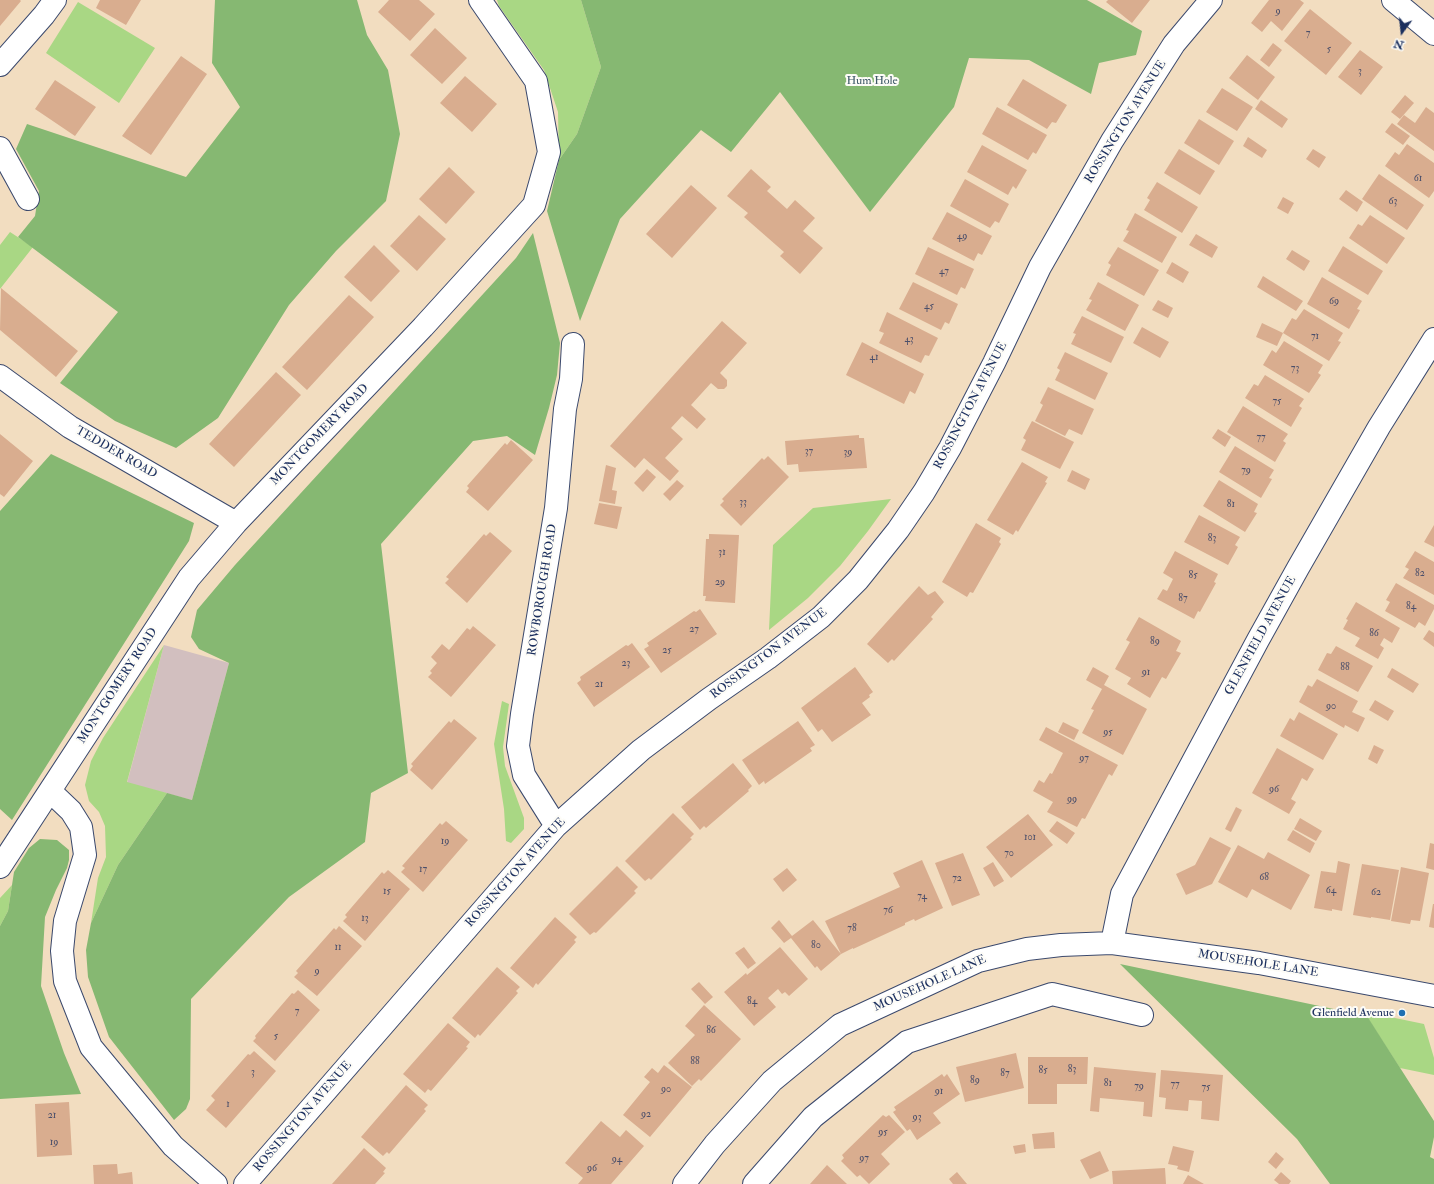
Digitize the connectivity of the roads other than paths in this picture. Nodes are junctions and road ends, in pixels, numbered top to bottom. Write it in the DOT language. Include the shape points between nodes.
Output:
graph roads {
  1 [pos="55,0"];
  2 [pos="480,0"];
  3 [pos="1211,0"];
  4 [pos="1393,0"];
  5 [pos="1434,34"];
  6 [pos="0,65"];
  7 [pos="0,148"];
  8 [pos="28,199"];
  9 [pos="1434,340"];
  10 [pos="573,344"];
  11 [pos="0,376"];
  12 [pos="236,523"];
  13 [pos="50,791"];
  14 [pos="556,826"];
  15 [pos="0,866"];
  16 [pos="1112,943"];
  17 [pos="1434,996"];
  18 [pos="1142,1015"];
  19 [pos="216,1184"];
  20 [pos="245,1184"];
  21 [pos="684,1184"];
  22 [pos="754,1184"];
  1 -- 6 [label="street"];
  2 -- 12 [label="street, MONTGOMERY ROAD" via="536,81 548,152 534,205"];
  3 -- 14 [label="street, ROSSINGTON AVENUE" via="1174,44 1108,148 1040,267 950,448 898,530 858,580 821,617 641,750"];
  4 -- 5 [label="street"];
  7 -- 8 [label="street"];
  9 -- 16 [label="street, GLENFIELD AVENUE" via="1379,427 1258,640 1122,894"];
  10 -- 14 [label="street, ROWBOROUGH ROAD" via="556,508 518,746 524,775"];
  11 -- 12 [label="street, TEDDER ROAD" via="70,427"];
  12 -- 13 [label="street, MONTGOMERY ROAD" via="189,578"];
  13 -- 15 [label="street, MONTGOMERY ROAD"];
  13 -- 19 [label="street" via="71,812 81,827 85,855 66,921 62,951 65,981 92,1047 173,1146"];
  14 -- 20 [label="street, ROSSINGTON AVENUE"];
  16 -- 17 [label="street, MOUSEHOLE LANE" via="1259,963"];
  16 -- 21 [label="street, MOUSEHOLE LANE" via="1027,949 978,961 840,1025 772,1081 715,1144"];
  18 -- 22 [label="street" via="1052,994 907,1042 813,1117"];
}
